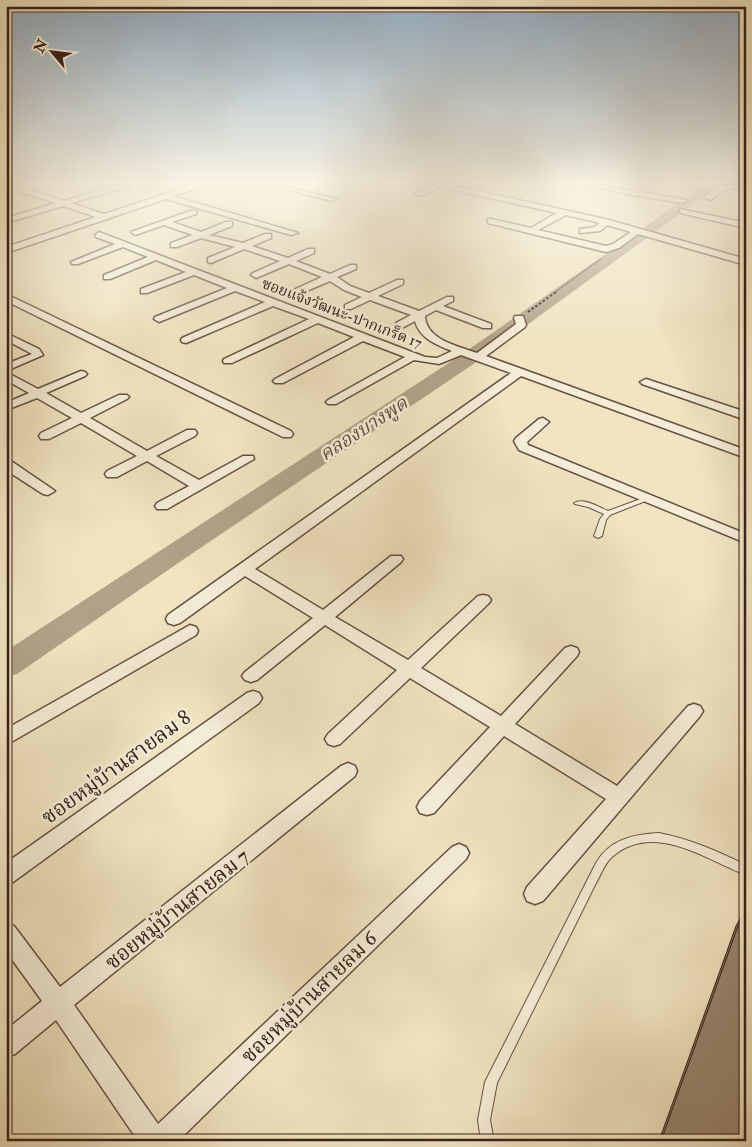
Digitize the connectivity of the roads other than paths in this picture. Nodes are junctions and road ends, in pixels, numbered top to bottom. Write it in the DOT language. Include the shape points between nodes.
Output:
graph roads {
  1 [pos="43,238"];
  2 [pos="106,238"];
  3 [pos="196,238"];
  4 [pos="205,238"];
  5 [pos="264,238"];
  6 [pos="556,238"];
  7 [pos="632,238"];
  8 [pos="661,238"];
  9 [pos="123,244"];
  10 [pos="174,245"];
  11 [pos="244,246"];
  12 [pos="6,250"];
  13 [pos="311,251"];
  14 [pos="156,257"];
  15 [pos="211,260"];
  16 [pos="289,261"];
  17 [pos="75,262"];
  18 [pos="746,262"];
  19 [pos="353,267"];
  20 [pos="193,272"];
  21 [pos="256,275"];
  22 [pos="107,277"];
  23 [pos="330,277"];
  24 [pos="400,282"];
  25 [pos="234,288"];
  26 [pos="144,291"];
  27 [pos="294,293"];
  28 [pos="371,297"];
  29 [pos="6,298"];
  30 [pos="450,300"];
  31 [pos="271,303"];
  32 [pos="436,306"];
  33 [pos="348,307"];
  34 [pos="420,315"];
  35 [pos="519,318"];
  36 [pos="159,319"];
  37 [pos="316,320"];
  38 [pos="400,326"];
  39 [pos="487,326"];
  40 [pos="6,336"];
  41 [pos="362,337"];
  42 [pos="186,340"];
  43 [pos="471,355"];
  44 [pos="414,356"];
  45 [pos="228,361"];
  46 [pos="6,368"];
  47 [pos="520,372"];
  48 [pos="82,374"];
  49 [pos="6,375"];
  50 [pos="279,381"];
  51 [pos="646,382"];
  52 [pos="38,394"];
  53 [pos="124,397"];
  54 [pos="332,402"];
  55 [pos="6,407"];
  56 [pos="746,416"];
  57 [pos="82,418"];
  58 [pos="543,422"];
  59 [pos="191,432"];
  60 [pos="287,434"];
  61 [pos="45,436"];
  62 [pos="746,454"];
  63 [pos="147,456"];
  64 [pos="248,460"];
  65 [pos="6,464"];
  66 [pos="112,474"];
  67 [pos="199,486"];
  68 [pos="48,491"];
  69 [pos="646,499"];
  70 [pos="577,503"];
  71 [pos="162,506"];
  72 [pos="608,514"];
  73 [pos="598,536"];
  74 [pos="746,539"];
  75 [pos="396,559"];
  76 [pos="246,570"];
  77 [pos="483,600"];
  78 [pos="324,617"];
  79 [pos="174,619"];
  80 [pos="190,631"];
  81 [pos="572,652"];
  82 [pos="409,668"];
  83 [pos="251,676"];
  84 [pos="253,698"];
  85 [pos="694,711"];
  86 [pos="503,726"];
  87 [pos="6,738"];
  88 [pos="334,739"];
  89 [pos="348,771"];
  90 [pos="618,796"];
  91 [pos="427,807"];
  92 [pos="459,853"];
  93 [pos="746,870"];
  94 [pos="6,875"];
  95 [pos="534,894"];
  96 [pos="6,933"];
  97 [pos="59,1004"];
  98 [pos="6,1045"];
  99 [pos="154,1141"];
  100 [pos="159,1141"];
  101 [pos="488,1141"];
  1 -- 12 [label="street"];
  2 -- 9 [label="street, ซอยแจ้งวัฒนะ-ปากเกร็ด 17"];
  3 -- 10 [label="street"];
  4 -- 11 [label="street"];
  5 -- 11 [label="street"];
  6 -- 7 [label="street" via="610,249"];
  8 -- 18 [label="street"];
  9 -- 14 [label="street, ซอยแจ้งวัฒนะ-ปากเกร็ด 17"];
  9 -- 17 [label="street"];
  11 -- 15 [label="street"];
  11 -- 16 [label="street"];
  13 -- 16 [label="street"];
  14 -- 20 [label="street, ซอยแจ้งวัฒนะ-ปากเกร็ด 17"];
  14 -- 22 [label="street"];
  16 -- 21 [label="street"];
  16 -- 23 [label="street"];
  19 -- 23 [label="street"];
  20 -- 25 [label="street, ซอยแจ้งวัฒนะ-ปากเกร็ด 17"];
  20 -- 26 [label="street"];
  23 -- 27 [label="street"];
  23 -- 28 [label="street"];
  24 -- 28 [label="street"];
  25 -- 31 [label="street, ซอยแจ้งวัฒนะ-ปากเกร็ด 17"];
  25 -- 36 [label="street"];
  28 -- 33 [label="street"];
  28 -- 34 [label="street"];
  29 -- 60 [label="street"];
  30 -- 32 [label="street"];
  31 -- 37 [label="street, ซอยแจ้งวัฒนะ-ปากเกร็ด 17"];
  31 -- 42 [label="street"];
  32 -- 34 [label="street"];
  32 -- 39 [label="street"];
  34 -- 38 [label="street"];
  34 -- 43 [label="street" via="422,327 429,334"];
  35 -- 43 [label="street, ซอยแจ้งวัฒนะ-ปากเกร็ด 17" via="521,325"];
  37 -- 41 [label="street, ซอยแจ้งวัฒนะ-ปากเกร็ด 17"];
  37 -- 45 [label="street"];
  40 -- 46 [label="street" via="38,355"];
  41 -- 44 [label="street, ซอยแจ้งวัฒนะ-ปากเกร็ด 17"];
  41 -- 50 [label="street"];
  43 -- 44 [label="street, ซอยแจ้งวัฒนะ-ปากเกร็ด 17" via="439,361"];
  43 -- 47 [label="street"];
  44 -- 54 [label="street"];
  47 -- 62 [label="street"];
  47 -- 76 [label="street"];
  48 -- 52 [label="street"];
  49 -- 52 [label="street"];
  51 -- 56 [label="street"];
  52 -- 55 [label="street"];
  52 -- 57 [label="street"];
  53 -- 57 [label="street"];
  57 -- 61 [label="street"];
  57 -- 63 [label="street"];
  58 -- 69 [label="street" via="520,441 523,448"];
  59 -- 63 [label="street"];
  63 -- 66 [label="street"];
  63 -- 67 [label="street"];
  64 -- 67 [label="street"];
  65 -- 68 [label="street"];
  67 -- 71 [label="street"];
  69 -- 72 [label="lane"];
  69 -- 74 [label="street"];
  70 -- 72 [label="lane"];
  72 -- 73 [label="lane"];
  75 -- 78 [label="street"];
  76 -- 78 [label="street"];
  76 -- 79 [label="street"];
  77 -- 82 [label="street"];
  78 -- 82 [label="street"];
  78 -- 83 [label="street"];
  80 -- 87 [label="street"];
  81 -- 86 [label="street"];
  82 -- 86 [label="street"];
  82 -- 88 [label="street"];
  84 -- 94 [label="street, ซอยหมู่บ้านสายลม 8"];
  85 -- 90 [label="street"];
  86 -- 90 [label="street"];
  86 -- 91 [label="street"];
  89 -- 97 [label="street, ซอยหมู่บ้านสายลม 7"];
  90 -- 95 [label="street"];
  92 -- 100 [label="street, ซอยหมู่บ้านสายลม 6"];
  93 -- 101 [label="lane" via="710,852 655,837 629,841 608,854 491,1082 484,1120"];
  96 -- 97 [label="street"];
  97 -- 98 [label="street, ซอยหมู่บ้านสายลม 7"];
  97 -- 99 [label="street"];
}
